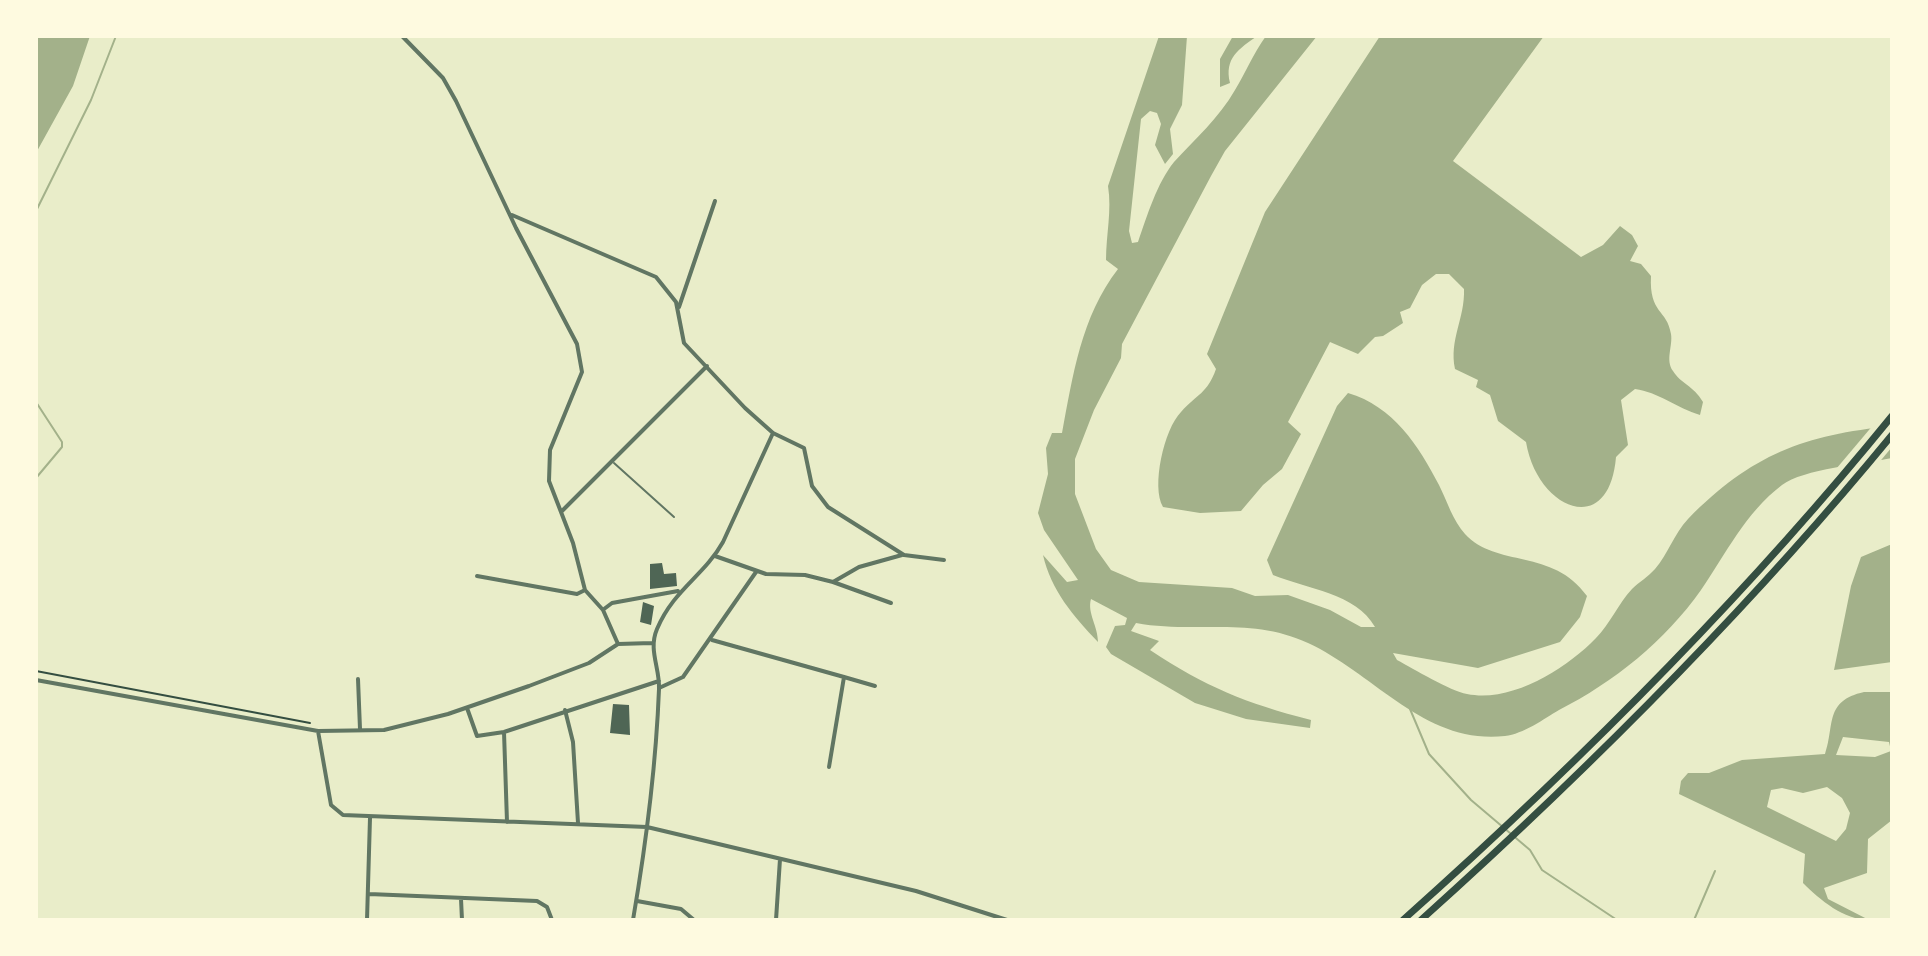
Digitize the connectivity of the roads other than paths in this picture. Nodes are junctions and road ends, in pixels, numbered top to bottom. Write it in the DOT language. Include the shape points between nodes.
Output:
graph roads {
  1 [pos="402,36"];
  2 [pos="715,201"];
  3 [pos="509,214"];
  4 [pos="678,309"];
  5 [pos="707,366"];
  6 [pos="1892,416"];
  7 [pos="773,433"];
  8 [pos="1892,435"];
  9 [pos="614,463"];
  10 [pos="561,513"];
  11 [pos="674,517"];
  12 [pos="904,555"];
  13 [pos="715,556"];
  14 [pos="944,560"];
  15 [pos="756,571"];
  16 [pos="477,576"];
  17 [pos="833,582"];
  18 [pos="585,590"];
  19 [pos="678,591"];
  20 [pos="891,603"];
  21 [pos="603,610"];
  22 [pos="712,640"];
  23 [pos="652,643"];
  24 [pos="618,644"];
  25 [pos="844,677"];
  26 [pos="358,679"];
  27 [pos="36,680"];
  28 [pos="659,681"];
  29 [pos="875,686"];
  30 [pos="659,688"];
  31 [pos="467,708"];
  32 [pos="565,710"];
  33 [pos="360,729"];
  34 [pos="318,731"];
  35 [pos="504,732"];
  36 [pos="829,767"];
  37 [pos="370,818"];
  38 [pos="507,822"];
  39 [pos="578,823"];
  40 [pos="647,827"];
  41 [pos="780,858"];
  42 [pos="369,894"];
  43 [pos="461,899"];
  44 [pos="637,901"];
  45 [pos="367,920"];
  46 [pos="462,920"];
  47 [pos="552,920"];
  48 [pos="633,920"];
  49 [pos="694,920"];
  50 [pos="776,920"];
  51 [pos="1007,920"];
  52 [pos="1403,920"];
  53 [pos="1421,920"];
  1 -- 3 [label="street" via="443,78"];
  2 -- 4 [label="street"];
  3 -- 4 [label="street" via="656,277"];
  3 -- 10 [label="street" via="582,358 580,383 547,465"];
  4 -- 5 [label="street" via="681,338"];
  5 -- 7 [label="street"];
  5 -- 9 [label="street"];
  6 -- 52 [label="highway" via="1688,647 1554,785"];
  7 -- 12 [label="street" via="804,448 819,498"];
  7 -- 13 [label="street"];
  8 -- 53 [label="highway" via="1706,644 1562,792"];
  9 -- 10 [label="street"];
  9 -- 11 [label="lane"];
  10 -- 18 [label="street"];
  12 -- 14 [label="street"];
  12 -- 17 [label="street" via="859,567"];
  13 -- 15 [label="street"];
  13 -- 19 [label="street"];
  15 -- 17 [label="street"];
  15 -- 22 [label="street"];
  16 -- 18 [label="street" via="577,594"];
  17 -- 20 [label="street"];
  18 -- 21 [label="street"];
  19 -- 21 [label="street" via="612,603"];
  19 -- 23 [label="street"];
  21 -- 24 [label="street"];
  22 -- 25 [label="street"];
  22 -- 30 [label="street" via="683,677"];
  23 -- 24 [label="street"];
  23 -- 28 [label="street"];
  24 -- 31 [label="street" via="589,663"];
  25 -- 29 [label="street"];
  25 -- 36 [label="street"];
  26 -- 33 [label="street"];
  27 -- 34 [label="street"];
  28 -- 30 [label="street"];
  28 -- 32 [label="street"];
  30 -- 40 [label="street"];
  31 -- 33 [label="street" via="384,730"];
  31 -- 35 [label="street" via="477,736"];
  32 -- 35 [label="street"];
  32 -- 39 [label="street" via="573,742"];
  33 -- 34 [label="street"];
  34 -- 37 [label="street" via="331,805 343,815"];
  35 -- 38 [label="street"];
  37 -- 38 [label="street"];
  37 -- 42 [label="street"];
  38 -- 39 [label="street"];
  39 -- 40 [label="street"];
  40 -- 41 [label="street"];
  40 -- 44 [label="street"];
  41 -- 50 [label="street"];
  41 -- 51 [label="street" via="928,894"];
  42 -- 43 [label="street"];
  42 -- 45 [label="street"];
  43 -- 46 [label="street"];
  43 -- 47 [label="street" via="537,901 547,907"];
  44 -- 48 [label="street"];
  44 -- 49 [label="street" via="681,909"];
}
